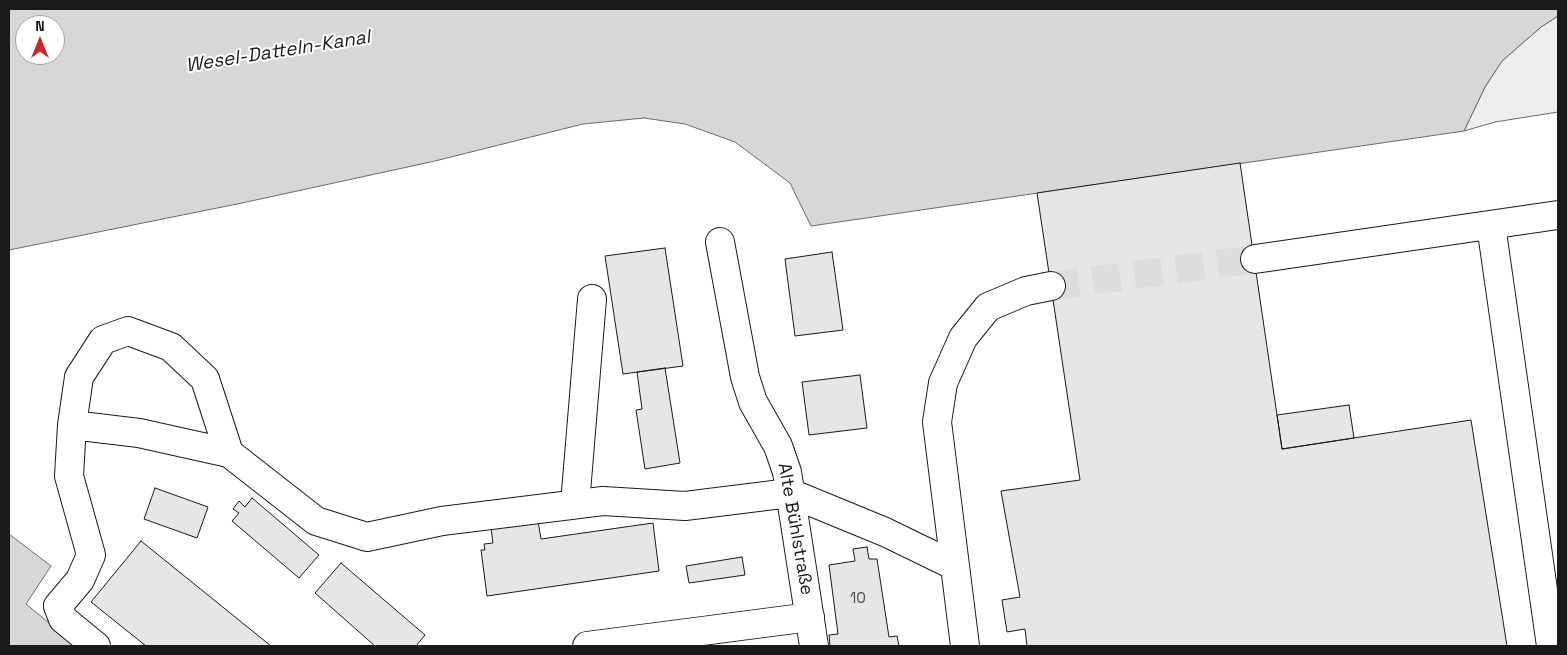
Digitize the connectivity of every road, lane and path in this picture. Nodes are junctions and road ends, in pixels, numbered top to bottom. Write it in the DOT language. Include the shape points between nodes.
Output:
graph roads {
  1 [pos="1558,216"];
  2 [pos="1491,225"];
  3 [pos="720,242"];
  4 [pos="1255,259"];
  5 [pos="1051,286"];
  6 [pos="592,299"];
  7 [pos="72,425"];
  8 [pos="229,453"];
  9 [pos="790,493"];
  10 [pos="575,504"];
  11 [pos="955,566"];
  12 [pos="810,617"];
  13 [pos="96,646"];
  14 [pos="587,646"];
  15 [pos="814,646"];
  16 [pos="965,646"];
  17 [pos="1551,646"];
  1 -- 2 [label="lane"];
  2 -- 4 [label="lane"];
  2 -- 17 [label="lane"];
  3 -- 9 [label="lane, Alte Bühlstraße" via="745,377 753,402 778,446"];
  5 -- 11 [label="lane" via="1026,291 988,307 963,338 944,382 937,422"];
  6 -- 10 [label="lane"];
  7 -- 8 [label="lane" via="139,433"];
  7 -- 8 [label="lane" via="79,377 103,340 128,331 171,347 205,379"];
  7 -- 13 [label="lane" via="69,476 91,555 80,580 58,606 63,619"];
  8 -- 10 [label="lane" via="316,521 367,537 442,521"];
  9 -- 10 [label="lane" via="685,506 603,501"];
  9 -- 11 [label="lane" via="886,532"];
  9 -- 12 [label="lane, Alte Bühlstraße"];
  11 -- 16 [label="lane"];
  12 -- 14 [label="lane"];
  12 -- 15 [label="lane, Alte Bühlstraße"];
}
